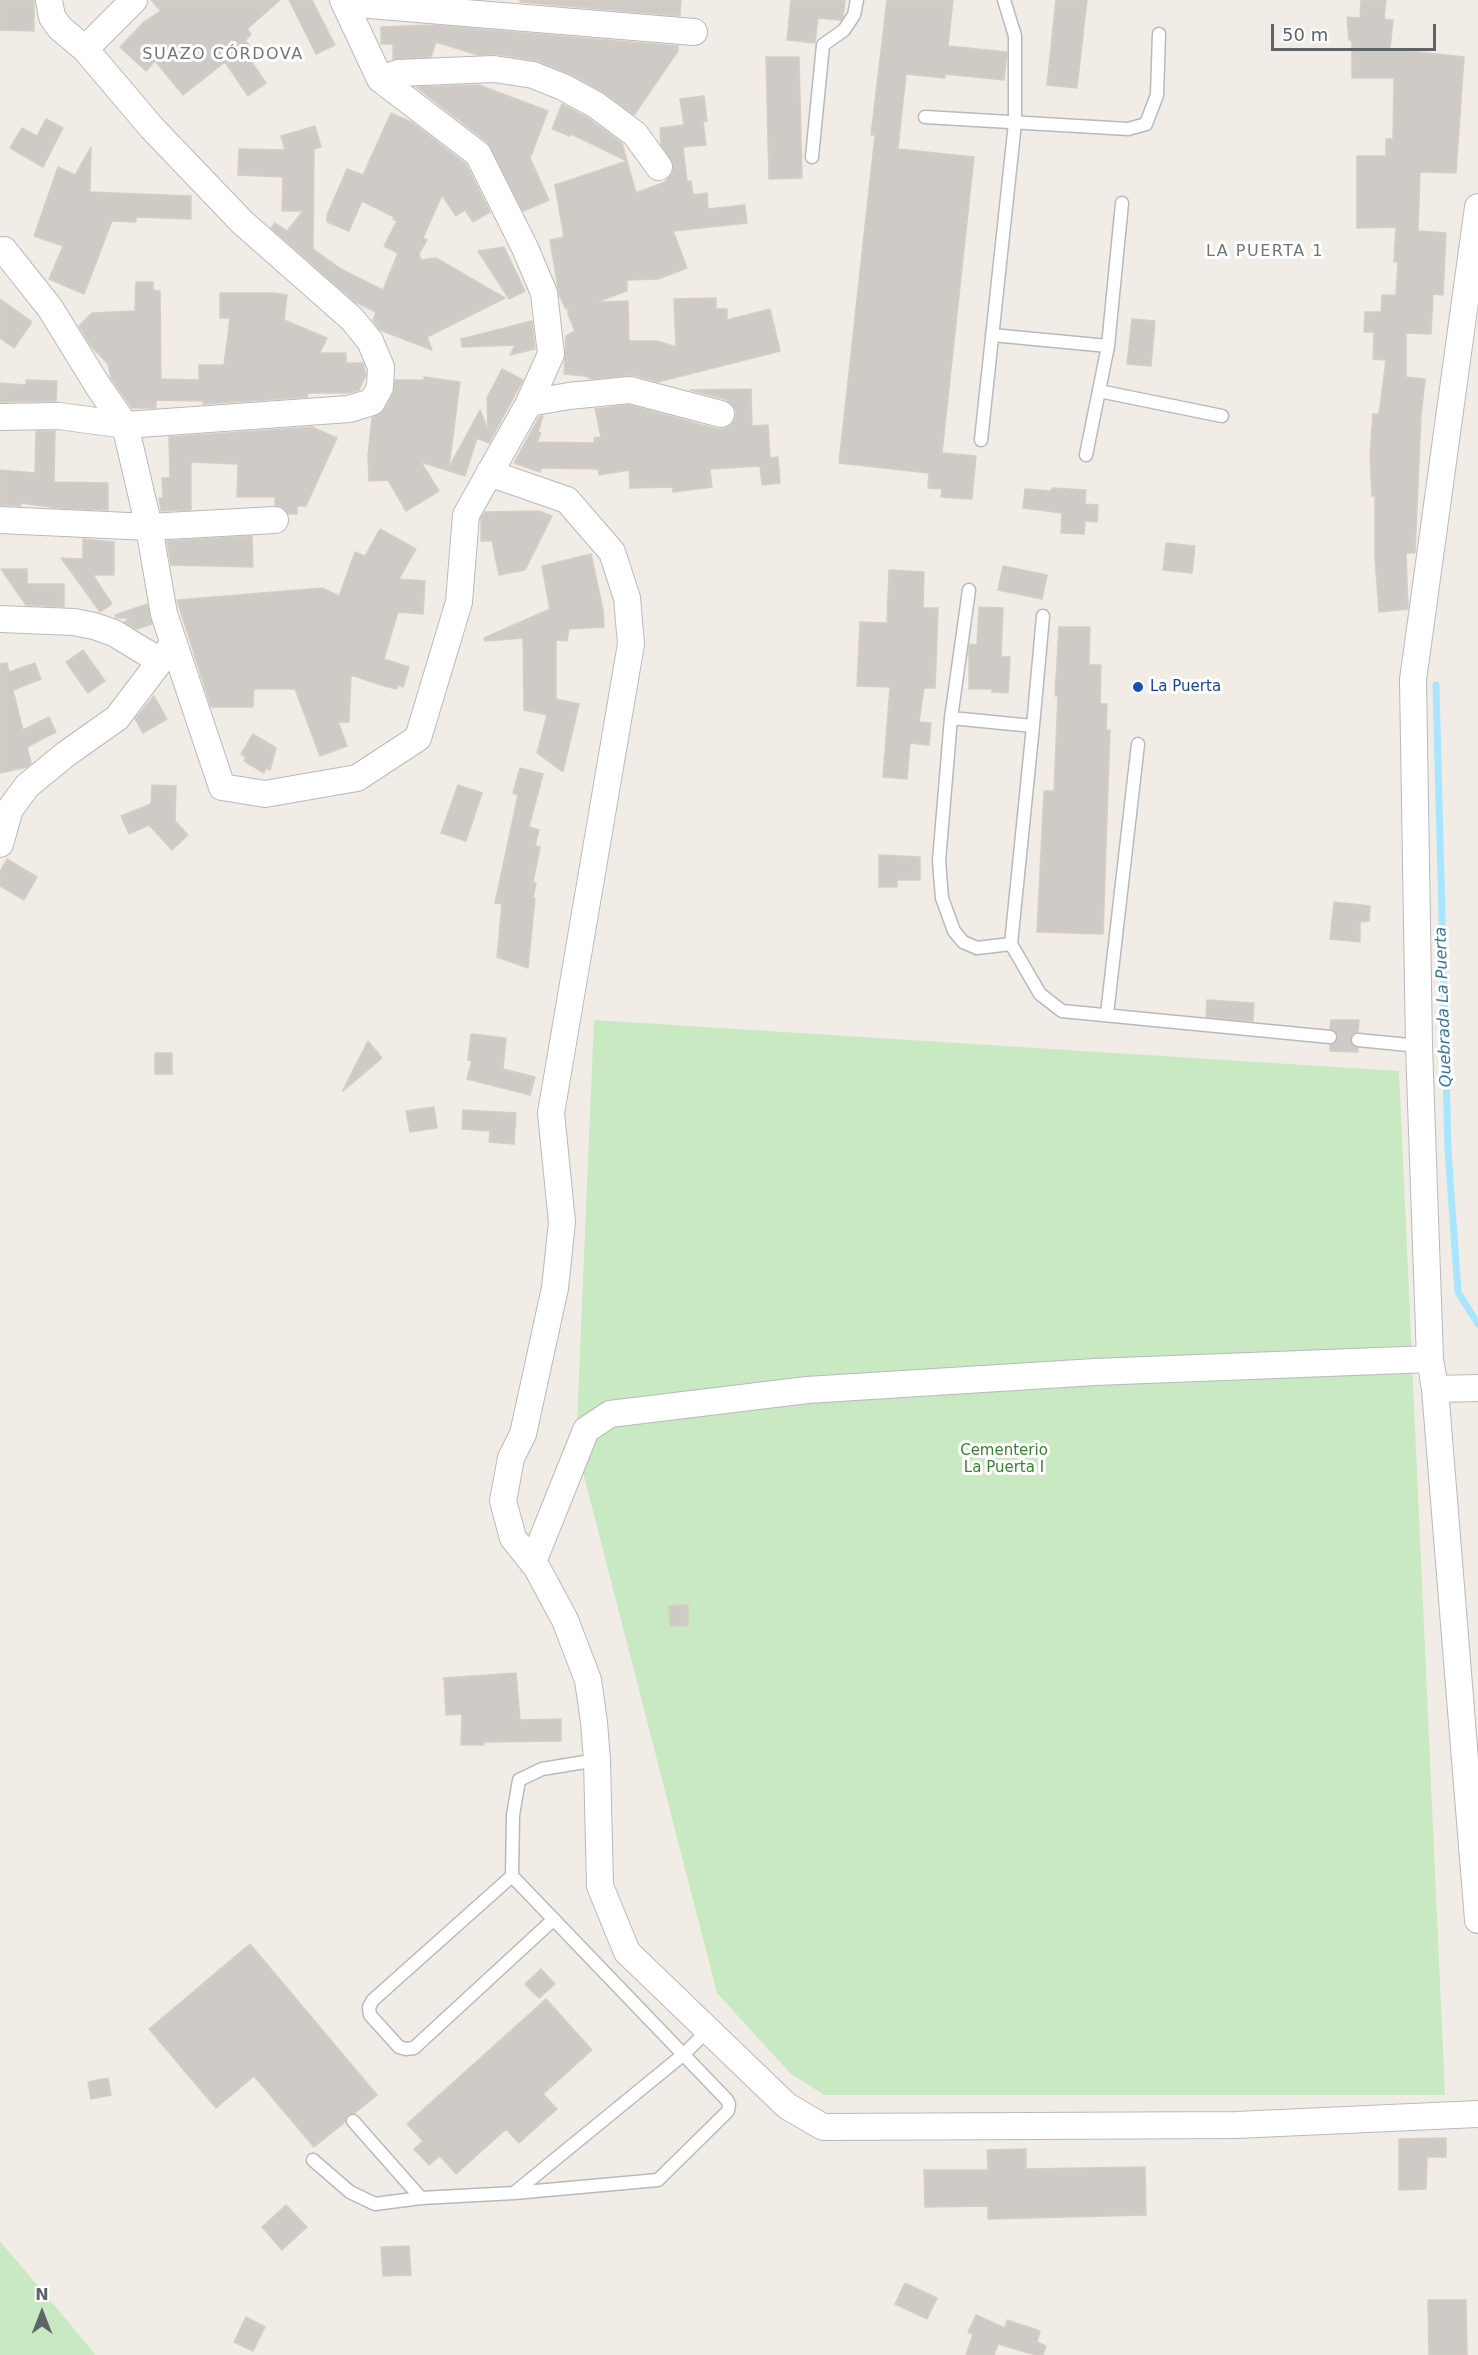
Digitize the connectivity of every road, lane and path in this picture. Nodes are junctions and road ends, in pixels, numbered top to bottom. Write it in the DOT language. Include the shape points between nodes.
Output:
graph roads {
  1 [pos="49,0"];
  2 [pos="134,0"];
  3 [pos="857,0"];
  4 [pos="1004,0"];
  5 [pos="345,2"];
  6 [pos="694,32"];
  7 [pos="1159,34"];
  8 [pos="85,49"];
  9 [pos="380,79"];
  10 [pos="925,117"];
  11 [pos="1015,123"];
  12 [pos="812,157"];
  13 [pos="659,167"];
  14 [pos="1122,203"];
  15 [pos="1478,207"];
  16 [pos="4,250"];
  17 [pos="992,335"];
  18 [pos="1108,346"];
  19 [pos="1099,391"];
  20 [pos="529,403"];
  21 [pos="721,414"];
  22 [pos="1222,416"];
  23 [pos="0,417"];
  24 [pos="125,425"];
  25 [pos="981,440"];
  26 [pos="1086,455"];
  27 [pos="489,473"];
  28 [pos="0,520"];
  29 [pos="275,520"];
  30 [pos="149,527"];
  31 [pos="969,590"];
  32 [pos="1043,616"];
  33 [pos="0,619"];
  34 [pos="167,652"];
  35 [pos="951,718"];
  36 [pos="1033,726"];
  37 [pos="1138,744"];
  38 [pos="0,844"];
  39 [pos="1011,944"];
  40 [pos="1107,1014"];
  41 [pos="1330,1037"];
  42 [pos="1358,1040"];
  43 [pos="1419,1046"];
  44 [pos="1430,1359"];
  45 [pos="1478,1388"];
  46 [pos="1435,1389"];
  47 [pos="532,1562"];
  48 [pos="597,1760"];
  49 [pos="512,1876"];
  50 [pos="554,1919"];
  51 [pos="1478,1920"];
  52 [pos="708,2030"];
  53 [pos="684,2054"];
  54 [pos="1478,2114"];
  55 [pos="353,2121"];
  56 [pos="313,2160"];
  57 [pos="514,2193"];
  58 [pos="421,2198"];
  1 -- 8 [label="street" via="52,17 60,28"];
  2 -- 8 [label="street"];
  3 -- 12 [label="lane" via="854,15 844,30 823,45"];
  4 -- 11 [label="lane" via="1015,36"];
  5 -- 6 [label="street"];
  5 -- 9 [label="street"];
  7 -- 11 [label="lane" via="1157,95 1146,124 1128,129"];
  8 -- 24 [label="street" via="152,128 242,222 352,318 370,341 381,367 380,387 372,402 350,409"];
  9 -- 13 [label="street" via="398,73 494,69 533,75 596,105 635,134"];
  9 -- 20 [label="street" via="478,154 525,248 544,293 551,354"];
  10 -- 11 [label="lane"];
  11 -- 17 [label="lane"];
  14 -- 18 [label="lane"];
  15 -- 43 [label="street" via="1413,680"];
  16 -- 24 [label="street" via="50,308"];
  17 -- 18 [label="lane"];
  17 -- 25 [label="lane"];
  18 -- 19 [label="lane"];
  19 -- 22 [label="lane"];
  19 -- 26 [label="lane"];
  20 -- 21 [label="street" via="630,390"];
  20 -- 27 [label="street"];
  23 -- 24 [label="street" via="59,416"];
  24 -- 30 [label="street"];
  27 -- 34 [label="street" via="466,515 459,602 418,738 357,778 265,794 222,787"];
  27 -- 47 [label="street" via="567,500 612,552 627,598 631,644 551,1113 562,1222 555,1288 523,1434 511,1458 503,1501 513,1538"];
  28 -- 30 [label="street"];
  29 -- 30 [label="street"];
  30 -- 34 [label="street"];
  31 -- 35 [label="lane"];
  32 -- 36 [label="lane"];
  33 -- 34 [label="street" via="74,622"];
  34 -- 38 [label="street" via="117,718 27,786 10,809"];
  35 -- 36 [label="lane"];
  35 -- 39 [label="lane" via="939,861 942,898 954,931 963,942 977,948"];
  36 -- 39 [label="lane"];
  37 -- 40 [label="lane"];
  39 -- 40 [label="lane" via="1041,994 1062,1011"];
  40 -- 41 [label="lane"];
  42 -- 43 [label="lane"];
  43 -- 44 [label="street"];
  44 -- 46 [label="street"];
  44 -- 47 [label="street" via="1095,1372 807,1390 610,1414 586,1430"];
  45 -- 46 [label="street"];
  46 -- 51 [label="street"];
  47 -- 48 [label="street" via="565,1620 588,1680"];
  48 -- 49 [label="lane" via="542,1769 519,1780 513,1815"];
  48 -- 52 [label="street" via="600,1886 627,1952"];
  49 -- 50 [label="lane"];
  49 -- 50 [label="lane" via="373,2000 370,2015 399,2047 414,2048"];
  50 -- 53 [label="lane"];
  52 -- 53 [label="lane"];
  52 -- 54 [label="street" via="787,2106 823,2127 1236,2125"];
  53 -- 57 [label="lane"];
  53 -- 57 [label="lane" via="727,2100 728,2111 658,2180"];
  55 -- 58 [label="lane"];
  56 -- 58 [label="lane" via="350,2192 375,2204"];
  57 -- 58 [label="lane"];
}
